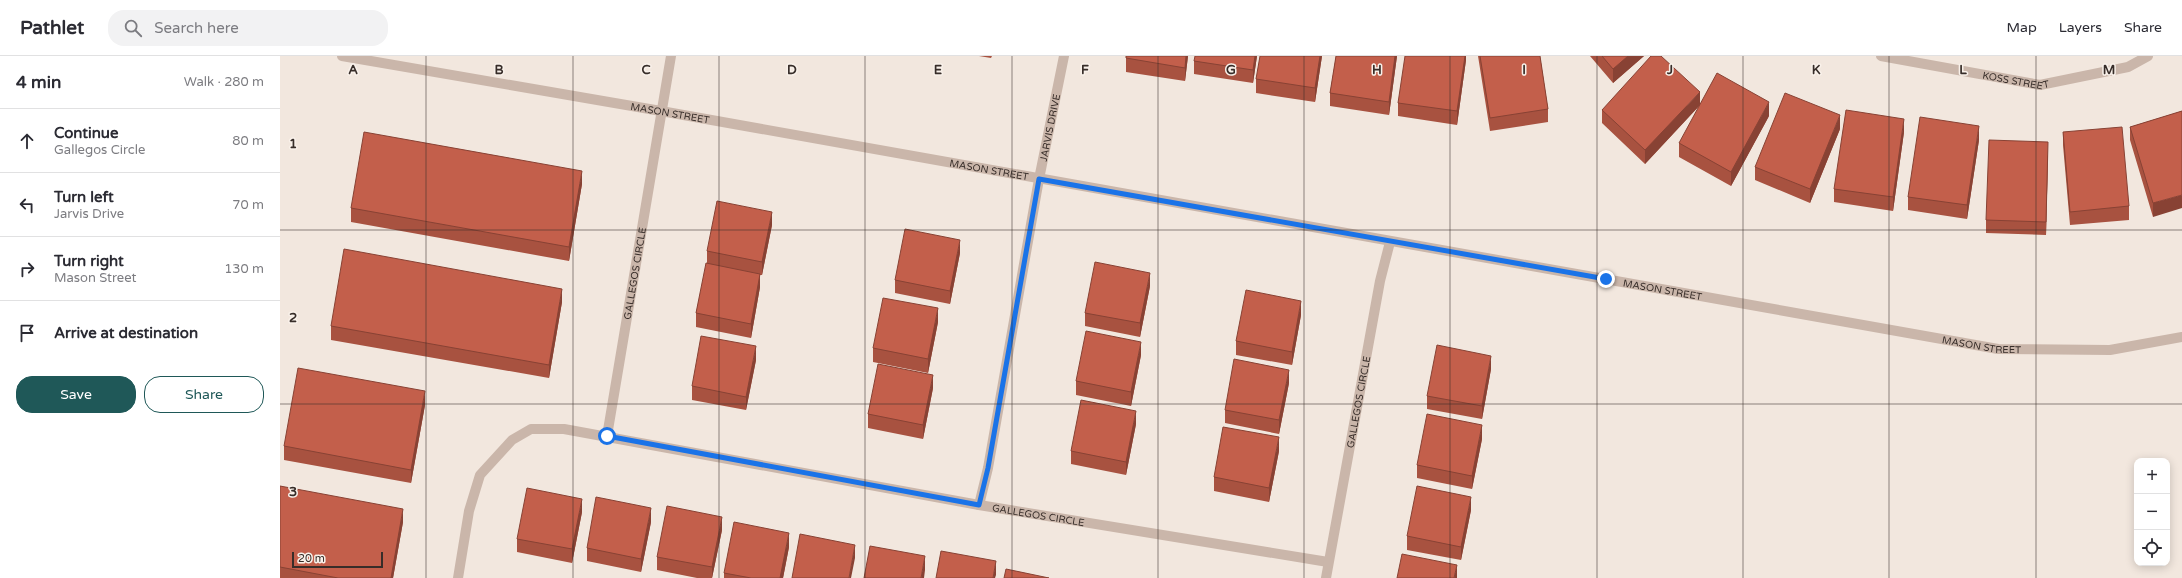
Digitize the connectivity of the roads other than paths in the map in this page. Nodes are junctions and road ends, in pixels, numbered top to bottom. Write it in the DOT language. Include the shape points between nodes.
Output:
graph roads {
  1 [pos="342,56"];
  2 [pos="671,56"];
  3 [pos="1064,56"];
  4 [pos="1881,56"];
  5 [pos="2148,56"];
  6 [pos="661,111"];
  7 [pos="1039,179"];
  8 [pos="1390,242"];
  9 [pos="2182,337"];
  10 [pos="607,436"];
  11 [pos="979,505"];
  12 [pos="1328,562"];
  13 [pos="458,578"];
  14 [pos="1326,578"];
  1 -- 6 [label="street, MASON STREET"];
  2 -- 6 [label="street, GALLEGOS CIRCLE"];
  3 -- 7 [label="street, JARVIS DRIVE"];
  4 -- 5 [label="street, KOSS STREET" via="2040,85 2128,67"];
  6 -- 7 [label="street, MASON STREET"];
  6 -- 10 [label="street, GALLEGOS CIRCLE"];
  7 -- 8 [label="street, MASON STREET"];
  7 -- 11 [label="street, JARVIS DRIVE" via="988,468"];
  8 -- 9 [label="street, MASON STREET" via="1998,349 2110,350"];
  8 -- 12 [label="street, GALLEGOS CIRCLE" via="1380,281"];
  10 -- 11 [label="street, GALLEGOS CIRCLE"];
  10 -- 13 [label="street, GALLEGOS CIRCLE" via="564,429 531,429 506,445 480,475 469,511"];
  11 -- 12 [label="street, GALLEGOS CIRCLE"];
  12 -- 14 [label="street, GALLEGOS CIRCLE"];
}
